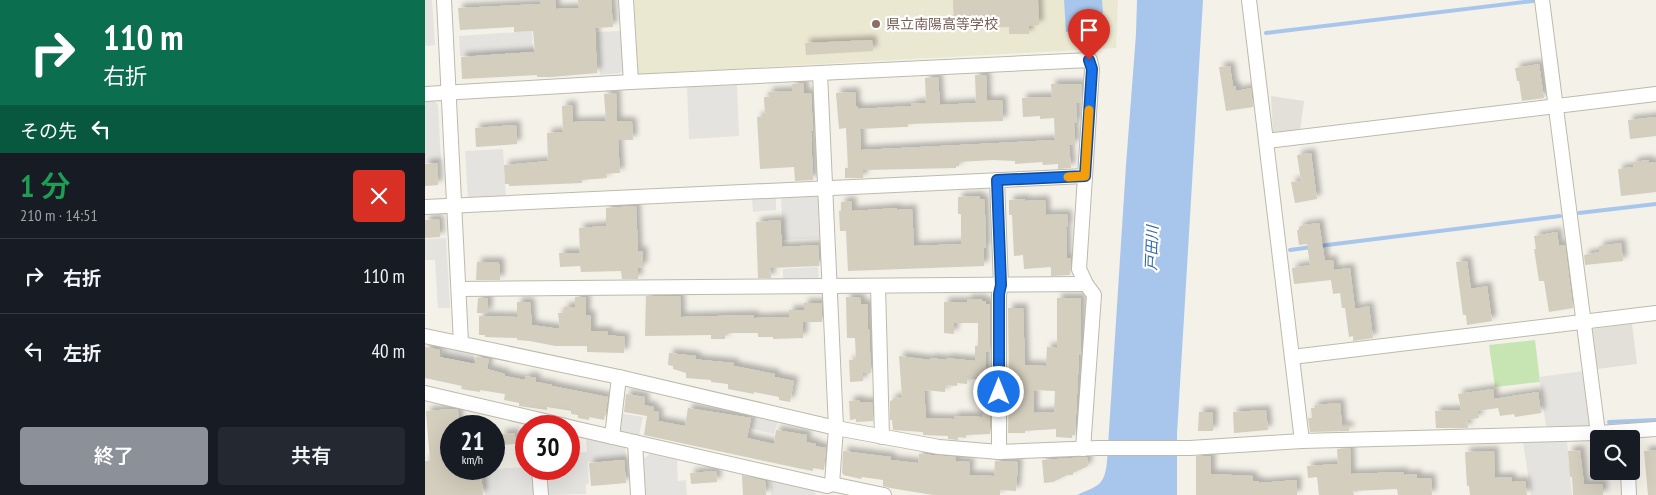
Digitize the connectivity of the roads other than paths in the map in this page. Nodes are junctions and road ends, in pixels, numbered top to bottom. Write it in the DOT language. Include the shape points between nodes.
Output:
graph roads {
  1 [pos="444,0"];
  2 [pos="626,0"];
  3 [pos="1249,0"];
  4 [pos="1542,0"];
  5 [pos="820,73"];
  6 [pos="631,82"];
  7 [pos="449,93"];
  8 [pos="425,94"];
  9 [pos="1656,94"];
  10 [pos="1555,106"];
  11 [pos="1267,141"];
  12 [pos="1085,176"];
  13 [pos="997,180"];
  14 [pos="826,188"];
  15 [pos="455,206"];
  16 [pos="425,207"];
  17 [pos="1086,284"];
  18 [pos="1001,285"];
  19 [pos="878,286"];
  20 [pos="830,287"];
  21 [pos="459,288"];
  22 [pos="1656,313"];
  23 [pos="1583,322"];
  24 [pos="425,336"];
  25 [pos="461,343"];
  26 [pos="1292,357"];
  27 [pos="619,377"];
  28 [pos="425,393"];
  29 [pos="515,418"];
  30 [pos="836,428"];
  31 [pos="1656,429"];
  32 [pos="580,430"];
  33 [pos="1598,430"];
  34 [pos="1640,432"];
  35 [pos="1590,433"];
  36 [pos="612,437"];
  37 [pos="882,437"];
  38 [pos="1302,440"];
  39 [pos="635,442"];
  40 [pos="1083,449"];
  41 [pos="999,452"];
  42 [pos="540,480"];
  43 [pos="1628,480"];
  44 [pos="829,488"];
  45 [pos="541,495"];
  46 [pos="638,495"];
  47 [pos="884,495"];
  48 [pos="1629,495"];
  1 -- 7 [label="street"];
  2 -- 6 [label="street"];
  3 -- 11 [label="street"];
  4 -- 10 [label="street"];
  5 -- 6 [label="street"];
  5 -- 12 [label="street" via="1089,60 1092,69"];
  5 -- 14 [label="street"];
  6 -- 7 [label="street"];
  7 -- 8 [label="street"];
  7 -- 15 [label="street"];
  9 -- 10 [label="street"];
  10 -- 11 [label="street"];
  10 -- 23 [label="street"];
  11 -- 26 [label="street"];
  12 -- 13 [label="street"];
  12 -- 17 [label="street" via="1079,269"];
  13 -- 14 [label="street"];
  13 -- 18 [label="street"];
  14 -- 15 [label="street"];
  14 -- 20 [label="street"];
  15 -- 16 [label="street"];
  15 -- 21 [label="street"];
  17 -- 18 [label="street"];
  17 -- 40 [label="street" via="1094,295"];
  18 -- 19 [label="street"];
  18 -- 41 [label="street"];
  19 -- 20 [label="street"];
  19 -- 37 [label="street"];
  20 -- 21 [label="street"];
  20 -- 30 [label="street"];
  21 -- 25 [label="street"];
  22 -- 23 [label="street"];
  23 -- 26 [label="street"];
  23 -- 33 [label="street"];
  24 -- 25 [label="street"];
  25 -- 27 [label="street"];
  26 -- 38 [label="street"];
  27 -- 30 [label="street"];
  27 -- 36 [label="street"];
  28 -- 29 [label="street"];
  30 -- 37 [label="street"];
  30 -- 44 [label="street"];
  31 -- 34 [label="street"];
  32 -- 36 [label="street"];
  35 -- 38 [label="street"];
  36 -- 39 [label="street"];
  37 -- 41 [label="street" via="939,447"];
  38 -- 40 [label="street" via="1186,448"];
  39 -- 44 [label="street"];
  39 -- 46 [label="street"];
  40 -- 41 [label="street"];
  42 -- 45 [label="street"];
  43 -- 48 [label="street"];
  44 -- 47 [label="street"];
}
